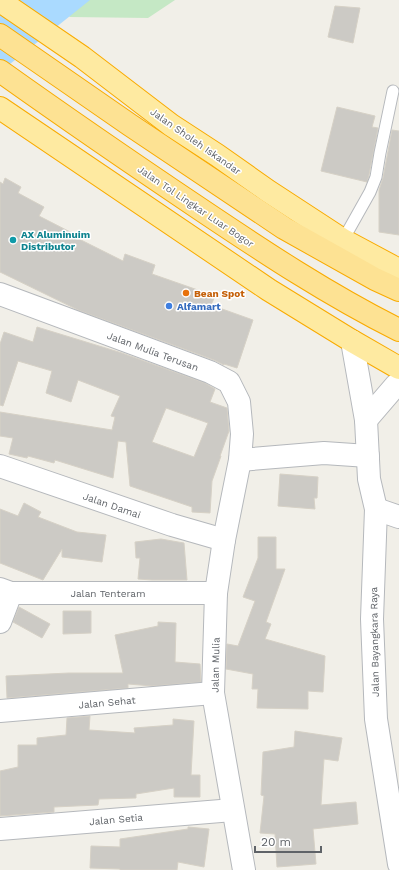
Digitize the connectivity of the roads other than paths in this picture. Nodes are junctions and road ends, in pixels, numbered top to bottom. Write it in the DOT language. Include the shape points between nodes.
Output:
graph roads {
  1 [pos="0,1"];
  2 [pos="0,35"];
  3 [pos="0,72"];
  4 [pos="393,91"];
  5 [pos="5,112"];
  6 [pos="343,240"];
  7 [pos="399,270"];
  8 [pos="399,290"];
  9 [pos="0,294"];
  10 [pos="399,330"];
  11 [pos="352,341"];
  12 [pos="399,368"];
  13 [pos="399,384"];
  14 [pos="366,420"];
  15 [pos="368,456"];
  16 [pos="240,460"];
  17 [pos="0,466"];
  18 [pos="376,509"];
  19 [pos="399,517"];
  20 [pos="224,540"];
  21 [pos="6,591"];
  22 [pos="216,593"];
  23 [pos="0,622"];
  24 [pos="213,693"];
  25 [pos="0,711"];
  26 [pos="233,810"];
  27 [pos="0,829"];
  28 [pos="399,864"];
  29 [pos="244,870"];
  1 -- 6 [label="highway, Jalan Sholeh Iskandar" via="82,57 171,125"];
  2 -- 8 [label="highway" via="284,228"];
  3 -- 10 [label="highway, Jalan Tol Lingkar Luar Bogor" via="266,254 368,315"];
  4 -- 6 [label="lane" via="376,178"];
  5 -- 11 [label="highway" via="269,290"];
  6 -- 7 [label="highway, Jalan Sholeh Iskandar"];
  9 -- 16 [label="street, Jalan Mulia Terusan" via="210,372 229,382 239,402 242,434"];
  11 -- 12 [label="highway"];
  11 -- 14 [label="street, Jalan Bayangkara Raya"];
  13 -- 14 [label="street" via="396,384"];
  14 -- 15 [label="street, Jalan Bayangkara Raya"];
  15 -- 16 [label="street" via="324,453"];
  15 -- 18 [label="street, Jalan Bayangkara Raya" via="369,479"];
  16 -- 20 [label="street, Jalan Mulia"];
  17 -- 20 [label="street, Jalan Damai" via="172,526"];
  18 -- 19 [label="street"];
  18 -- 28 [label="street, Jalan Bayangkara Raya" via="372,620 376,719"];
  20 -- 22 [label="street, Jalan Mulia"];
  21 -- 22 [label="street, Jalan Tenteram"];
  21 -- 23 [label="street"];
  22 -- 24 [label="street, Jalan Mulia"];
  24 -- 25 [label="street, Jalan Sehat"];
  24 -- 26 [label="street, Jalan Mulia"];
  26 -- 27 [label="street, Jalan Setia"];
  26 -- 29 [label="street, Jalan Mulia"];
}
